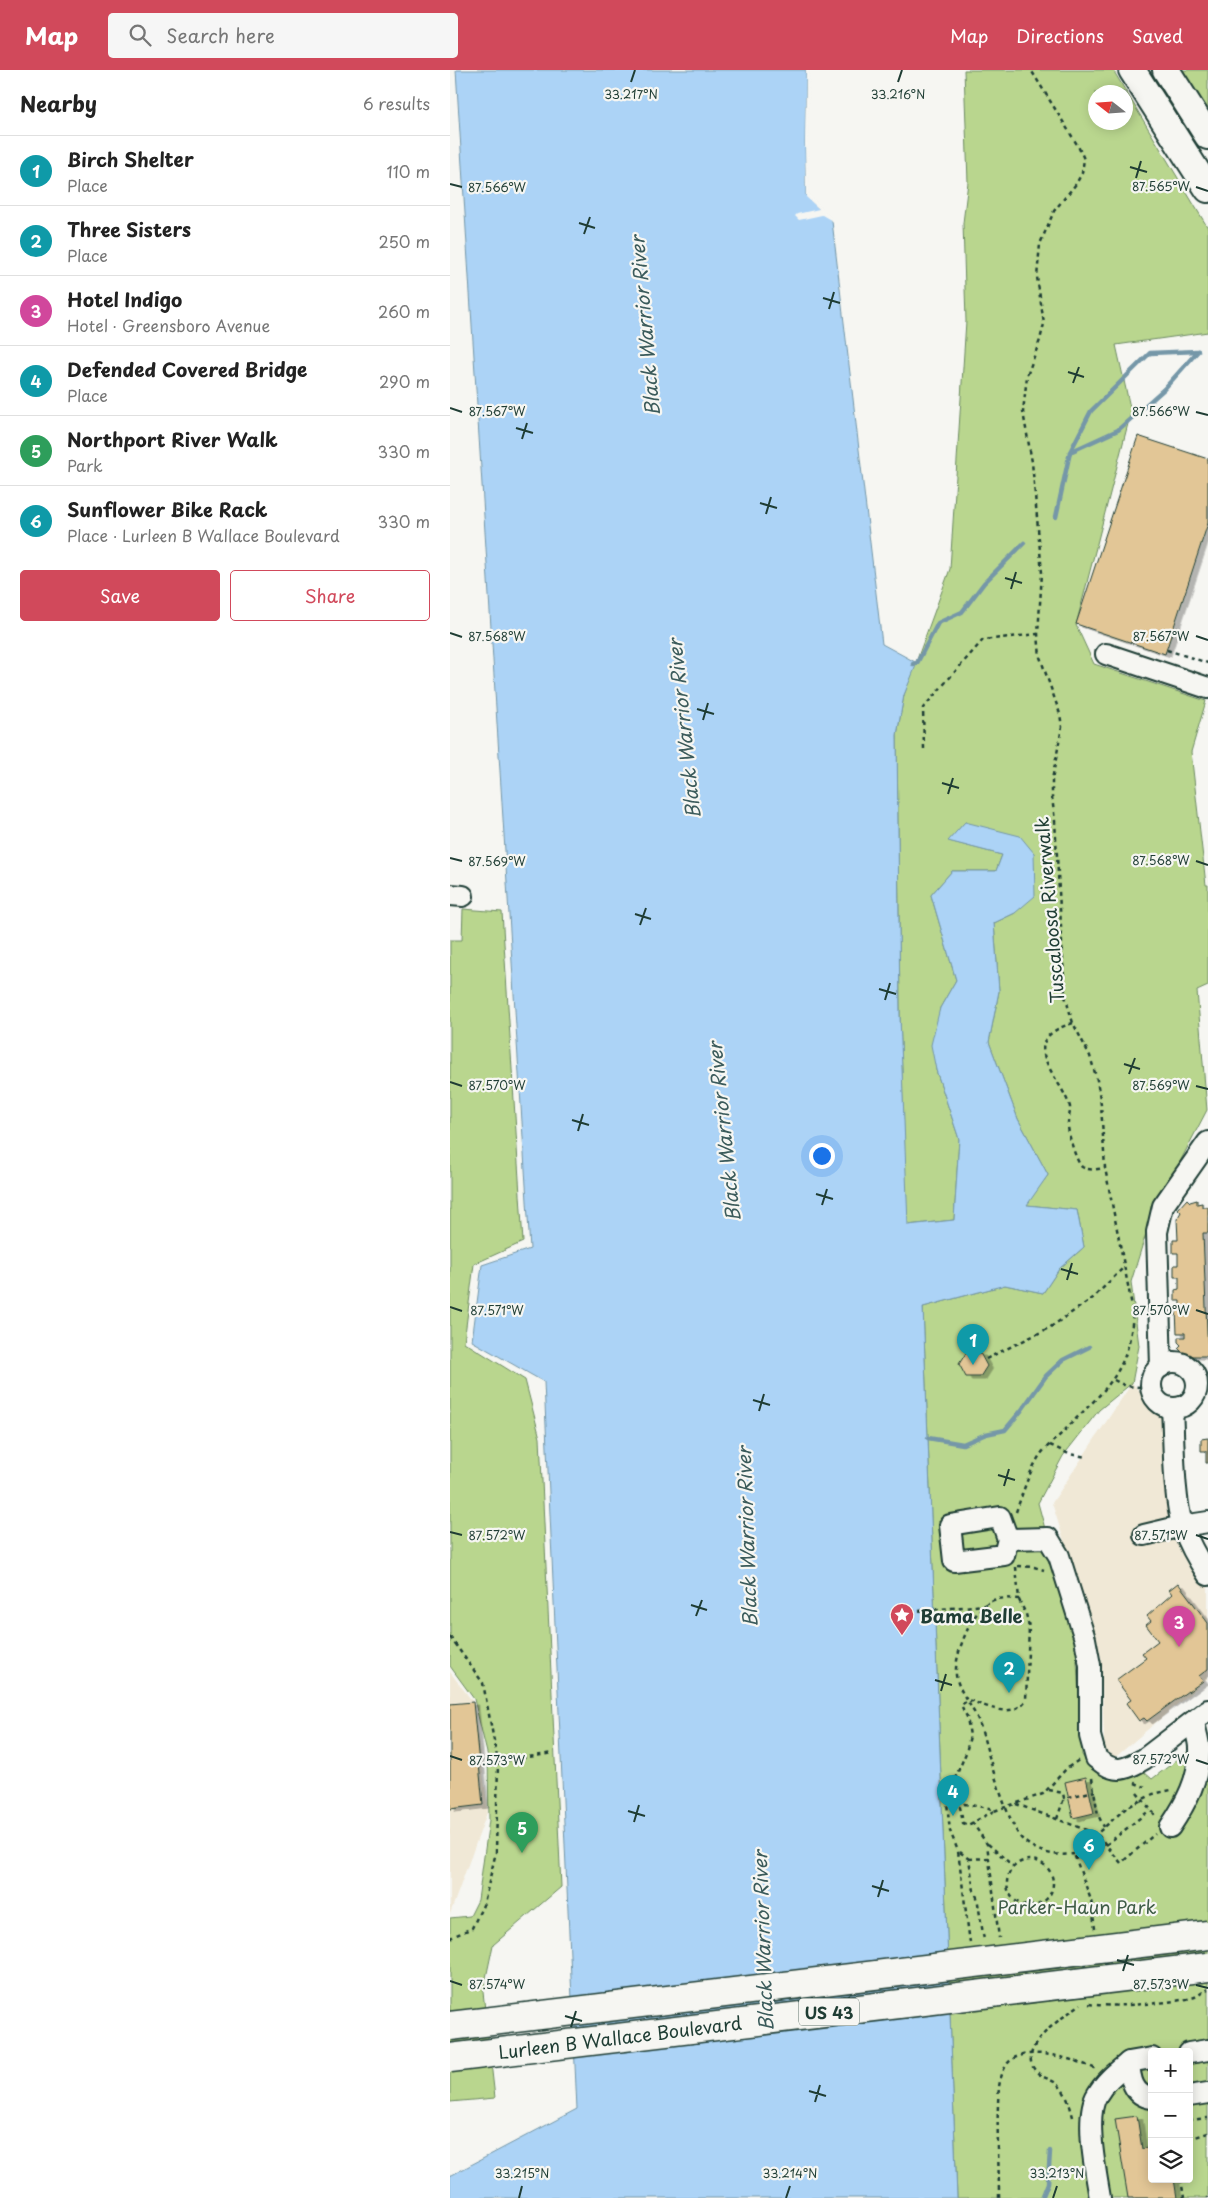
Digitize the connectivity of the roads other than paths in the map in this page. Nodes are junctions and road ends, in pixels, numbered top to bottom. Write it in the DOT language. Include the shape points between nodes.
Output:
graph roads {
  1 [pos="1132,70"];
  2 [pos="1166,70"];
  3 [pos="1208,136"];
  4 [pos="1208,189"];
  5 [pos="1106,654"];
  6 [pos="1208,688"];
  7 [pos="1208,1142"];
  8 [pos="1161,1367"];
  9 [pos="1202,1384"];
  10 [pos="1172,1408"];
  11 [pos="1208,1522"];
  12 [pos="1182,1526"];
  13 [pos="1144,1535"];
  14 [pos="1011,1539"];
  15 [pos="1208,1575"];
  16 [pos="1201,1716"];
  17 [pos="1162,1827"];
  18 [pos="1208,1935"];
  19 [pos="1208,1967"];
  20 [pos="450,2026"];
  21 [pos="1208,2050"];
  22 [pos="1193,2052"];
  23 [pos="450,2058"];
  24 [pos="1148,2059"];
  25 [pos="1130,2062"];
  26 [pos="1208,2093"];
  27 [pos="1193,2095"];
  28 [pos="1148,2096"];
  29 [pos="1100,2198"];
  1 -- 4 [label="main road"];
  2 -- 3 [label="main road"];
  5 -- 6 [label="street"];
  7 -- 8 [label="street" via="1160,1214 1157,1232"];
  8 -- 9 [label="street" via="1170,1362 1185,1365"];
  8 -- 10 [label="street" via="1153,1376 1152,1390 1159,1403"];
  9 -- 10 [label="street" via="1186,1404"];
  10 -- 12 [label="street"];
  11 -- 12 [label="street"];
  12 -- 13 [label="street"];
  12 -- 15 [label="street"];
  14 -- 16 [label="street" via="1048,1538 1059,1556 1090,1665 1090,1736 1096,1758 1105,1766 1120,1770 1144,1759"];
  16 -- 17 [label="street" via="1192,1789"];
  18 -- 20 [label="highway, Lurleen B Wallace Boulevard / US 43, bridge"];
  19 -- 23 [label="highway, Lurleen B Wallace Boulevard / US 43, bridge"];
  21 -- 22 [label="street"];
  24 -- 25 [label="street"];
  25 -- 28 [label="street" via="1130,2079 1137,2092"];
  25 -- 29 [label="street" via="1111,2076 1091,2108"];
  26 -- 27 [label="street"];
}
